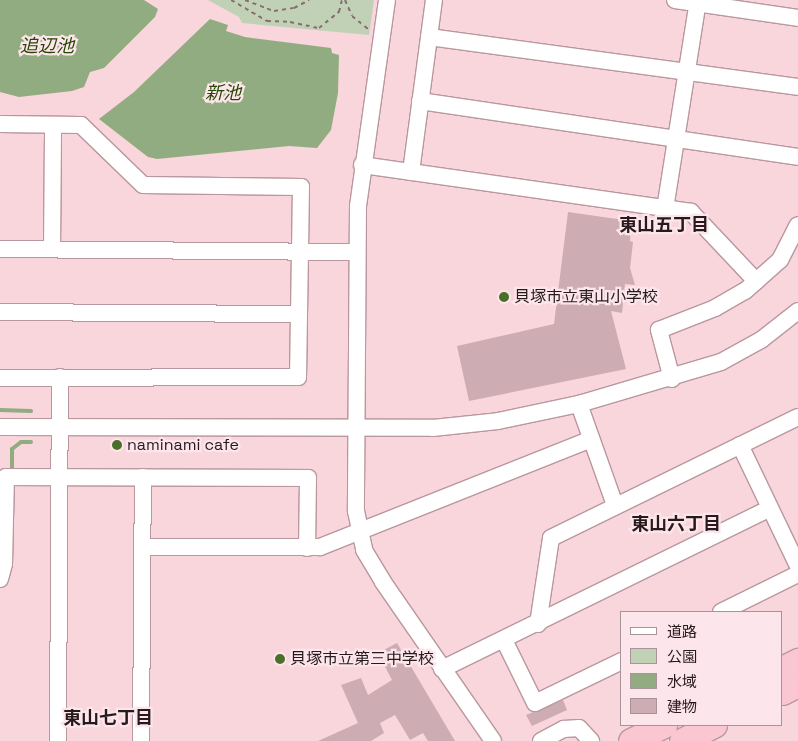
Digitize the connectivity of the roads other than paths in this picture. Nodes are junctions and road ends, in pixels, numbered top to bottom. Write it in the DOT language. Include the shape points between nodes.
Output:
graph roads {
  1 [pos="387,0"];
  2 [pos="434,0"];
  3 [pos="675,0"];
  4 [pos="698,2"];
  5 [pos="798,18"];
  6 [pos="429,36"];
  7 [pos="687,70"];
  8 [pos="798,87"];
  9 [pos="420,101"];
  10 [pos="0,124"];
  11 [pos="53,125"];
  12 [pos="676,139"];
  13 [pos="798,157"];
  14 [pos="362,165"];
  15 [pos="411,172"];
  16 [pos="665,209"];
  17 [pos="798,225"];
  18 [pos="0,249"];
  19 [pos="52,249"];
  20 [pos="300,251"];
  21 [pos="357,252"];
  22 [pos="756,282"];
  23 [pos="798,311"];
  24 [pos="0,312"];
  25 [pos="299,314"];
  26 [pos="0,378"];
  27 [pos="60,378"];
  28 [pos="672,378"];
  29 [pos="579,404"];
  30 [pos="798,419"];
  31 [pos="0,426"];
  32 [pos="60,426"];
  33 [pos="356,428"];
  34 [pos="591,439"];
  35 [pos="740,445"];
  36 [pos="60,477"];
  37 [pos="142,477"];
  38 [pos="615,505"];
  39 [pos="770,508"];
  40 [pos="358,531"];
  41 [pos="142,547"];
  42 [pos="307,548"];
  43 [pos="798,566"];
  44 [pos="798,574"];
  45 [pos="0,579"];
  46 [pos="723,611"];
  47 [pos="538,624"];
  48 [pos="504,640"];
  49 [pos="798,661"];
  50 [pos="620,662"];
  51 [pos="783,668"];
  52 [pos="442,669"];
  53 [pos="798,684"];
  54 [pos="783,692"];
  55 [pos="798,693"];
  56 [pos="783,700"];
  57 [pos="662,726"];
  58 [pos="712,726"];
  59 [pos="58,741"];
  60 [pos="140,741"];
  61 [pos="493,741"];
  62 [pos="541,741"];
  63 [pos="591,741"];
  64 [pos="631,741"];
  65 [pos="682,741"];
  1 -- 14 [label="street"];
  2 -- 6 [label="street"];
  3 -- 4 [label="street"];
  4 -- 5 [label="street"];
  4 -- 7 [label="street"];
  6 -- 7 [label="street"];
  6 -- 9 [label="street"];
  7 -- 8 [label="street"];
  7 -- 12 [label="street"];
  9 -- 12 [label="street"];
  9 -- 15 [label="street"];
  10 -- 11 [label="street"];
  11 -- 19 [label="street"];
  11 -- 20 [label="street" via="81,125 143,185 300,187"];
  12 -- 13 [label="street"];
  12 -- 16 [label="street"];
  14 -- 15 [label="street"];
  14 -- 21 [label="street"];
  15 -- 16 [label="street"];
  16 -- 22 [label="street" via="691,212"];
  17 -- 22 [label="street" via="780,260"];
  18 -- 19 [label="street"];
  19 -- 20 [label="street"];
  20 -- 21 [label="street"];
  20 -- 25 [label="street"];
  21 -- 33 [label="street"];
  22 -- 28 [label="street" via="715,308 659,330"];
  23 -- 28 [label="street" via="761,340 721,362"];
  24 -- 25 [label="street"];
  25 -- 27 [label="street" via="298,377"];
  26 -- 27 [label="street"];
  27 -- 32 [label="street"];
  28 -- 29 [label="street"];
  29 -- 33 [label="street" via="480,423 433,428"];
  29 -- 34 [label="street"];
  30 -- 35 [label="street"];
  31 -- 32 [label="street"];
  32 -- 33 [label="street"];
  32 -- 36 [label="street"];
  33 -- 40 [label="street"];
  34 -- 38 [label="street"];
  34 -- 40 [label="street"];
  35 -- 38 [label="street"];
  35 -- 39 [label="street"];
  36 -- 37 [label="street"];
  36 -- 45 [label="street" via="6,477 4,564"];
  36 -- 59 [label="street"];
  37 -- 41 [label="street"];
  37 -- 42 [label="street" via="308,478"];
  38 -- 47 [label="street" via="551,538"];
  39 -- 43 [label="street"];
  39 -- 47 [label="street"];
  40 -- 42 [label="street" via="320,547"];
  40 -- 52 [label="street" via="364,550 382,582"];
  41 -- 42 [label="street"];
  41 -- 60 [label="street"];
  44 -- 46 [label="street"];
  47 -- 48 [label="street"];
  48 -- 50 [label="street" via="535,704"];
  48 -- 52 [label="street"];
  49 -- 51 [label="highway"];
  52 -- 61 [label="street"];
  53 -- 54 [label="highway"];
  55 -- 56 [label="street"];
  57 -- 64 [label="highway"];
  58 -- 65 [label="highway"];
  62 -- 63 [label="street" via="564,729 579,728"];
}
